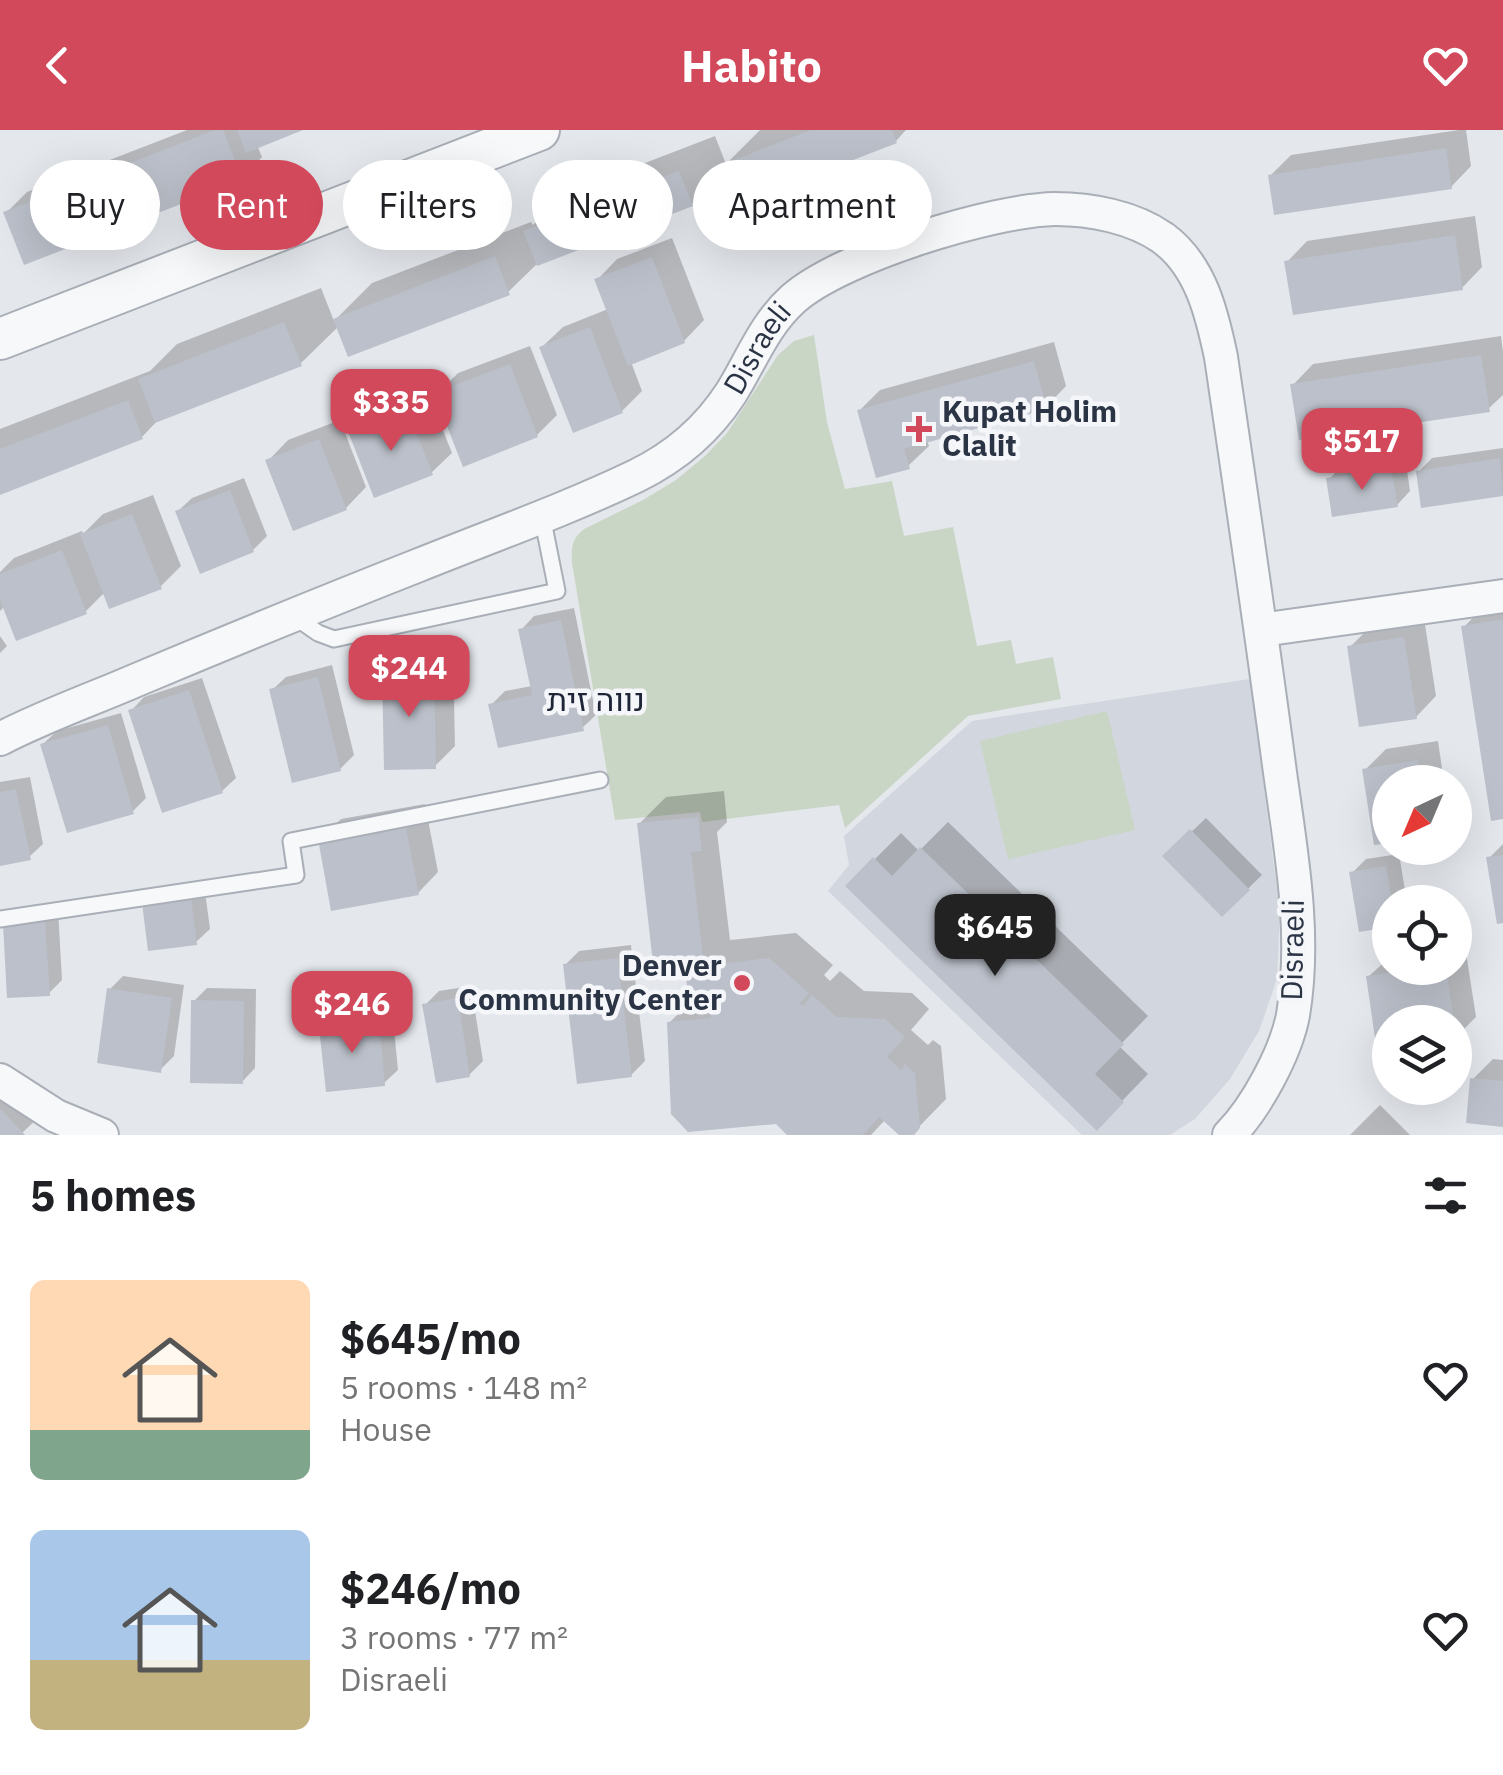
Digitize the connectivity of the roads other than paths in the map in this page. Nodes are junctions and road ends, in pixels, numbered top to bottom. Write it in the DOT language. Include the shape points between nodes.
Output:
graph roads {
  1 [pos="539,130"];
  2 [pos="1,335"];
  3 [pos="542,516"];
  4 [pos="1503,596"];
  5 [pos="291,615"];
  6 [pos="1262,630"];
  7 [pos="0,739"];
  8 [pos="600,780"];
  9 [pos="0,919"];
  10 [pos="0,1080"];
  11 [pos="102,1135"];
  12 [pos="1230,1135"];
  1 -- 2 [label="street"];
  3 -- 5 [label="street, Disraeli"];
  3 -- 5 [label="lane" via="557,592 334,639"];
  3 -- 6 [label="street, Disraeli" via="638,475 691,441 732,391 772,323 814,283 969,223 1052,209 1085,211 1142,226 1166,240 1203,288 1221,357"];
  4 -- 6 [label="street"];
  5 -- 7 [label="street, Disraeli"];
  6 -- 12 [label="street, Disraeli" via="1296,900 1298,968 1292,1018 1275,1064"];
  8 -- 9 [label="lane" via="291,841 296,874"];
  10 -- 11 [label="street" via="56,1116"];
}
